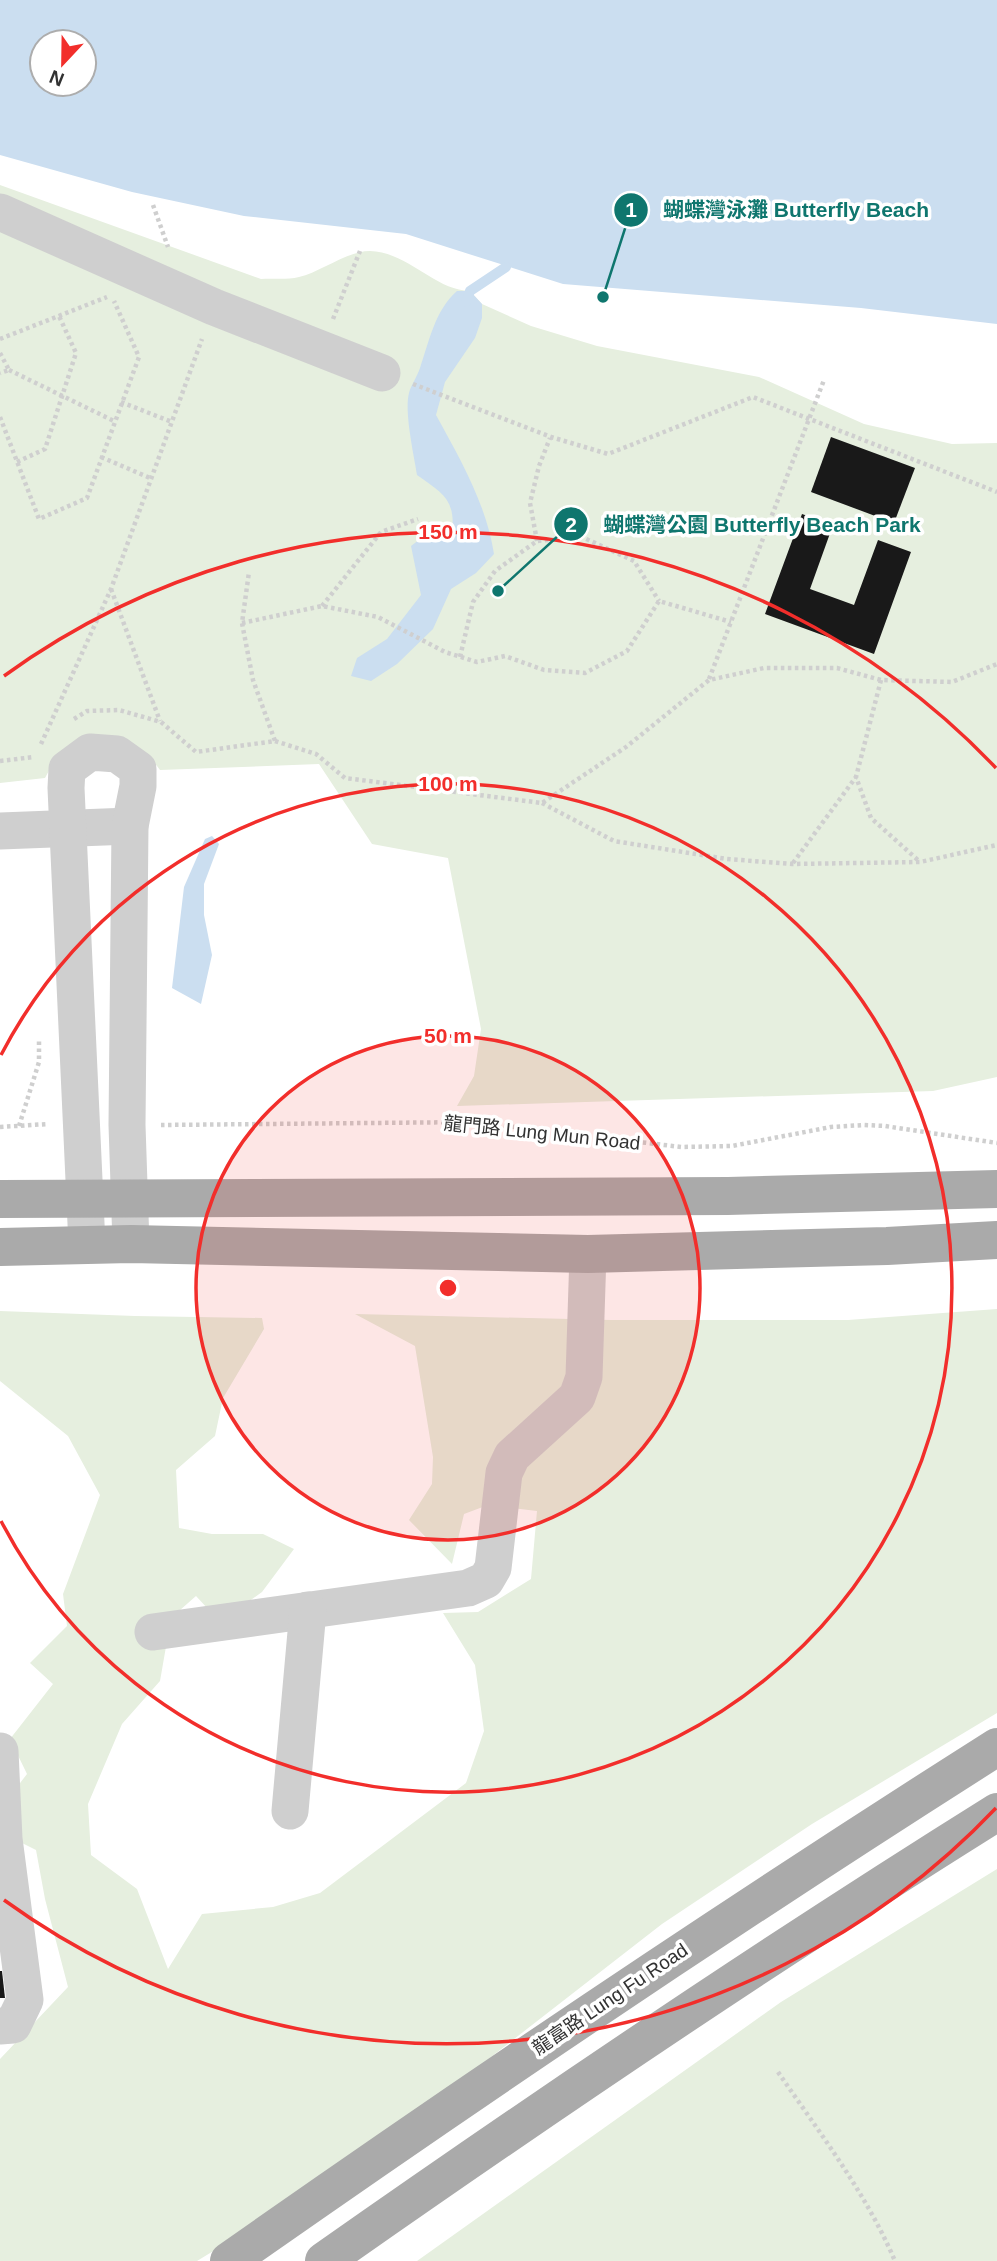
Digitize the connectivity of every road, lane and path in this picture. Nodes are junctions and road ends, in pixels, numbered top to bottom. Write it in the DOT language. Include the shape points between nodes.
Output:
graph roads {
  1 [pos="0,212"];
  2 [pos="360,251"];
  3 [pos="214,307"];
  4 [pos="59,316"];
  5 [pos="0,339"];
  6 [pos="320,349"];
  7 [pos="0,353"];
  8 [pos="9,370"];
  9 [pos="0,373"];
  10 [pos="382,373"];
  11 [pos="824,380"];
  12 [pos="62,396"];
  13 [pos="121,402"];
  14 [pos="0,417"];
  15 [pos="808,420"];
  16 [pos="114,421"];
  17 [pos="172,422"];
  18 [pos="551,438"];
  19 [pos="101,457"];
  20 [pos="17,462"];
  21 [pos="150,478"];
  22 [pos="997,492"];
  23 [pos="418,519"];
  24 [pos="537,541"];
  25 [pos="249,572"];
  26 [pos="111,589"];
  27 [pos="659,601"];
  28 [pos="322,606"];
  29 [pos="730,622"];
  30 [pos="242,623"];
  31 [pos="460,657"];
  32 [pos="997,664"];
  33 [pos="709,680"];
  34 [pos="881,680"];
  35 [pos="70,722"];
  36 [pos="161,722"];
  37 [pos="52,738"];
  38 [pos="275,741"];
  39 [pos="44,747"];
  40 [pos="0,761"];
  41 [pos="856,776"];
  42 [pos="542,803"];
  43 [pos="130,826"];
  44 [pos="68,828"];
  45 [pos="0,831"];
  46 [pos="997,845"];
  47 [pos="920,862"];
  48 [pos="792,864"];
  49 [pos="39,1036"];
  50 [pos="82,1121"];
  51 [pos="127,1125"];
  52 [pos="19,1126"];
  53 [pos="0,1127"];
  54 [pos="997,1143"];
  55 [pos="997,1189"];
  56 [pos="83,1198"];
  57 [pos="129,1198"];
  58 [pos="0,1199"];
  59 [pos="997,1240"];
  60 [pos="131,1244"];
  61 [pos="87,1245"];
  62 [pos="0,1247"];
  63 [pos="588,1254"];
  64 [pos="308,1610"];
  65 [pos="153,1632"];
  66 [pos="997,1747"];
  67 [pos="0,1751"];
  68 [pos="290,1811"];
  69 [pos="997,1812"];
  70 [pos="0,2026"];
  71 [pos="778,2072"];
  72 [pos="229,2261"];
  73 [pos="324,2261"];
  74 [pos="895,2261"];
  1 -- 3 [label="street"];
  2 -- 6 [label="path"];
  3 -- 6 [label="street"];
  3 -- 17 [label="path"];
  4 -- 5 [label="path"];
  4 -- 12 [label="path" via="76,353"];
  4 -- 13 [label="path" via="111,295 139,357"];
  6 -- 10 [label="street"];
  7 -- 8 [label="path"];
  8 -- 9 [label="path"];
  8 -- 12 [label="path"];
  10 -- 18 [label="path"];
  11 -- 15 [label="path"];
  12 -- 16 [label="path"];
  12 -- 20 [label="path" via="44,449"];
  13 -- 16 [label="path"];
  13 -- 17 [label="path"];
  14 -- 20 [label="path"];
  15 -- 18 [label="path" via="753,397 608,454"];
  15 -- 22 [label="path"];
  15 -- 29 [label="path"];
  16 -- 19 [label="path"];
  17 -- 21 [label="path"];
  18 -- 24 [label="path" via="530,503"];
  19 -- 20 [label="path" via="87,498 39,519"];
  19 -- 21 [label="path"];
  21 -- 26 [label="path"];
  23 -- 28 [label="path" via="381,532"];
  24 -- 27 [label="path" via="582,537 634,561"];
  24 -- 31 [label="path" via="495,571 473,602"];
  25 -- 30 [label="path"];
  26 -- 36 [label="path"];
  26 -- 40 [label="path" via="35,757"];
  27 -- 29 [label="path"];
  27 -- 31 [label="path" via="627,651 585,673 544,670 505,656 477,662"];
  28 -- 30 [label="path"];
  28 -- 31 [label="path" via="379,617"];
  29 -- 33 [label="path"];
  30 -- 38 [label="path" via="253,680"];
  32 -- 34 [label="path" via="952,682"];
  33 -- 34 [label="path" via="764,668 837,668"];
  33 -- 42 [label="path" via="626,747"];
  34 -- 41 [label="path"];
  35 -- 36 [label="path" via="87,711 120,710"];
  36 -- 38 [label="path" via="196,752"];
  37 -- 39 [label="path"];
  38 -- 42 [label="path" via="316,754 345,778"];
  41 -- 47 [label="path" via="872,818"];
  41 -- 48 [label="path"];
  42 -- 48 [label="path" via="614,841"];
  43 -- 44 [label="street"];
  43 -- 44 [label="street" via="138,769 117,754 90,752 67,769"];
  43 -- 51 [label="street"];
  44 -- 45 [label="street"];
  44 -- 50 [label="street"];
  46 -- 47 [label="path"];
  47 -- 48 [label="path"];
  49 -- 52 [label="path" via="39,1062"];
  50 -- 52 [label="path"];
  50 -- 56 [label="street"];
  51 -- 54 [label="path, 龍門路 Lung Mun Road" via="473,1122 681,1147 732,1146 864,1125"];
  51 -- 57 [label="street"];
  52 -- 53 [label="path"];
  55 -- 57 [label="main road" via="728,1196"];
  56 -- 57 [label="main road"];
  56 -- 58 [label="main road"];
  56 -- 61 [label="street"];
  57 -- 60 [label="street"];
  59 -- 63 [label="main road"];
  60 -- 61 [label="main road"];
  60 -- 63 [label="main road"];
  61 -- 62 [label="main road"];
  63 -- 64 [label="street" via="584,1377 577,1397 512,1456 504,1473 493,1568 486,1580 468,1588"];
  64 -- 65 [label="street"];
  64 -- 68 [label="street"];
  66 -- 72 [label="main road, 龍富路 Lung Fu Road" via="805,1869"];
  67 -- 70 [label="street" via="4,1839 25,2000 13,2025"];
  69 -- 73 [label="main road" via="834,1914 500,2137"];
  71 -- 74 [label="path" via="830,2148"];
}
